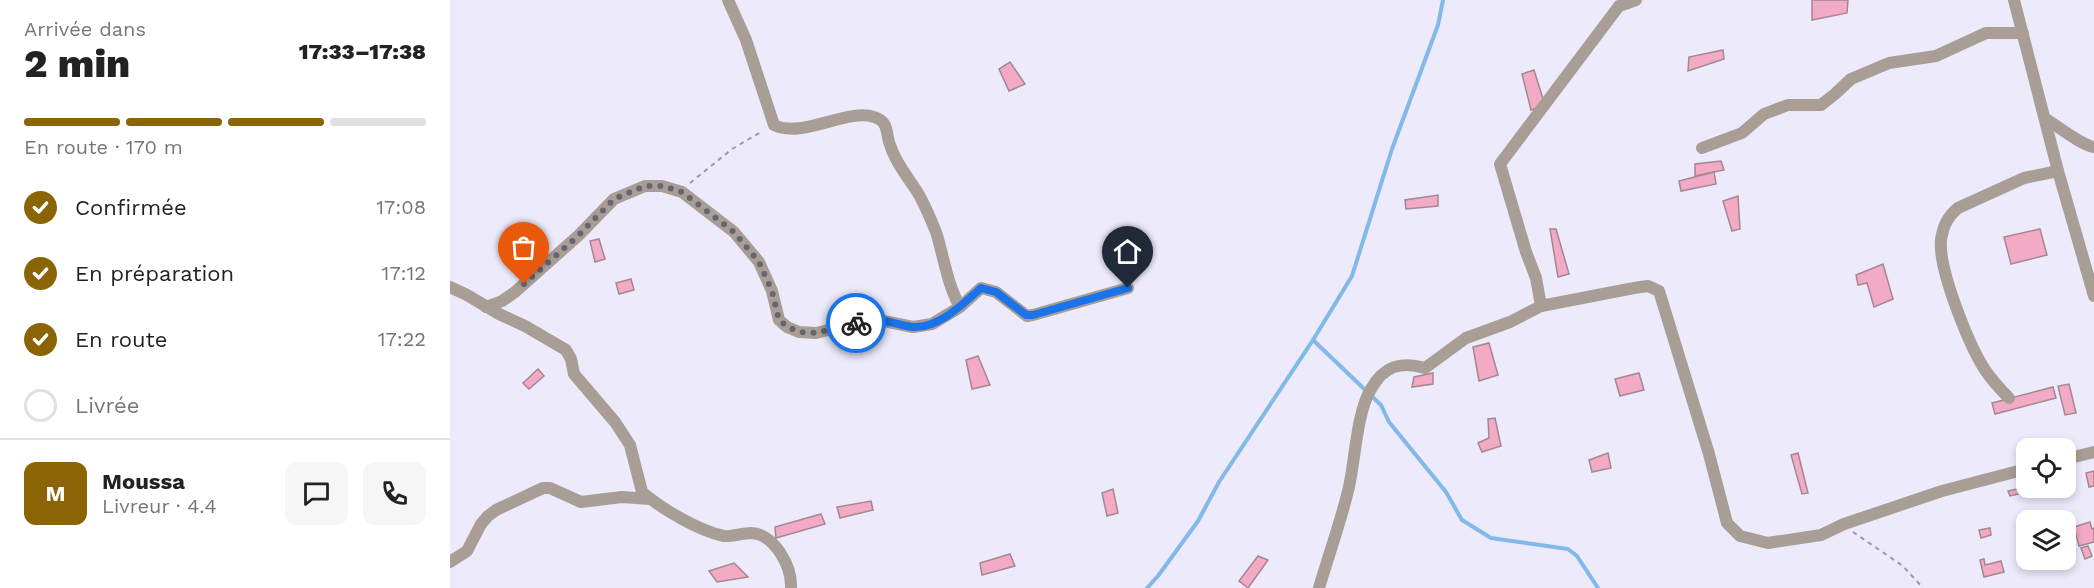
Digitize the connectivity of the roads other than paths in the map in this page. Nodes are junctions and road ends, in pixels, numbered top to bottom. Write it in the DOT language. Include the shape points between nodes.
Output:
graph roads {
  1 [pos="728,0"];
  2 [pos="1636,0"];
  3 [pos="2014,0"];
  4 [pos="2023,33"];
  5 [pos="2046,119"];
  6 [pos="2094,147"];
  7 [pos="1702,148"];
  8 [pos="2058,171"];
  9 [pos="450,287"];
  10 [pos="1128,288"];
  11 [pos="2094,296"];
  12 [pos="1541,306"];
  13 [pos="486,307"];
  14 [pos="960,307"];
  15 [pos="2009,398"];
  16 [pos="2094,452"];
  17 [pos="2076,456"];
  18 [pos="2016,472"];
  19 [pos="650,499"];
  20 [pos="450,562"];
  21 [pos="791,588"];
  22 [pos="1319,588"];
  1 -- 14 [label="street" via="746,40 774,125 793,128 872,116 887,127 889,142 935,232"];
  2 -- 12 [label="street" via="1618,6 1500,164"];
  3 -- 4 [label="street"];
  4 -- 5 [label="street"];
  4 -- 7 [label="street" via="1986,33 1936,56 1888,63 1851,79 1821,105 1788,105 1764,114 1742,133"];
  5 -- 6 [label="street" via="2083,145"];
  5 -- 8 [label="street"];
  8 -- 11 [label="street"];
  8 -- 15 [label="street" via="2024,178 1958,208 1943,231 1941,246 1950,290 1983,367"];
  9 -- 13 [label="street"];
  10 -- 14 [label="street" via="1026,315 996,292 981,288"];
  12 -- 18 [label="street" via="1648,286 1659,291 1727,523 1740,536 1768,543 1821,535 1942,491"];
  12 -- 22 [label="street" via="1466,338 1425,368 1409,363 1382,374 1367,397 1349,485"];
  13 -- 14 [label="street" via="515,292 614,199 645,186 662,186 682,192 734,232 759,262 779,320 799,332 816,333 874,319 913,327 932,324"];
  13 -- 19 [label="street" via="566,350 573,374 630,445 639,484"];
  16 -- 17 [label="street"];
  19 -- 20 [label="street" via="622,497 581,502 543,488 495,510 481,524 467,551"];
  19 -- 21 [label="street" via="688,522 724,536 763,536 772,542 789,569"];
}
